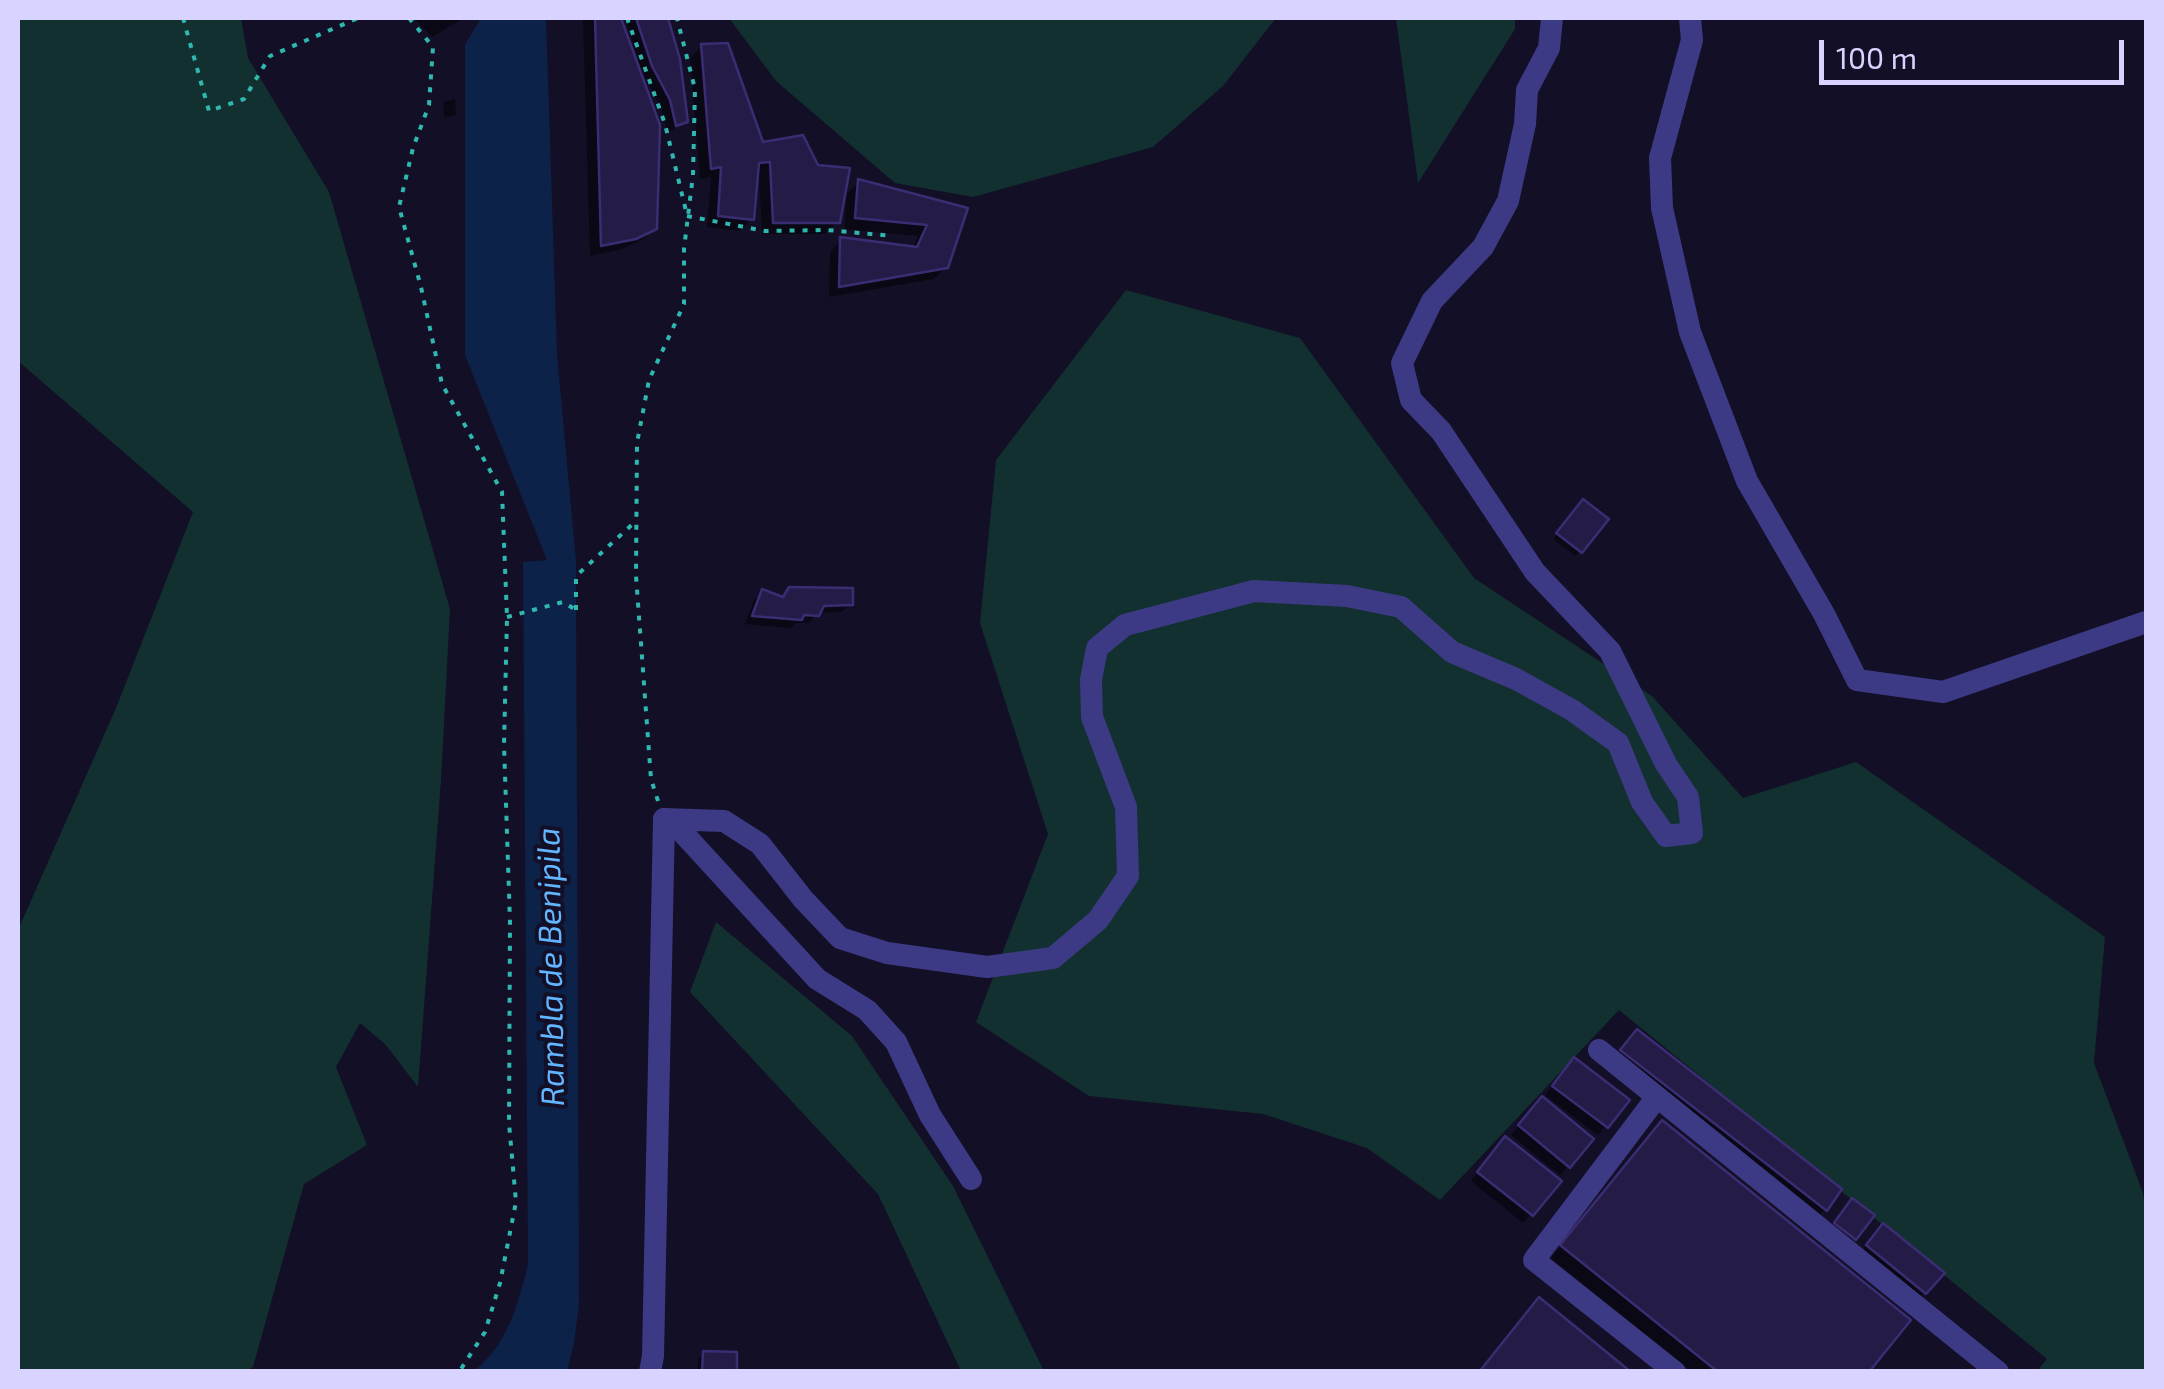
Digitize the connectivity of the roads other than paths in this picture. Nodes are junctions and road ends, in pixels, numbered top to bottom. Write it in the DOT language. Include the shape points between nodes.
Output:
graph roads {
  1 [pos="1552,18"];
  2 [pos="1690,18"];
  3 [pos="2146,622"];
  4 [pos="664,819"];
  5 [pos="1599,1050"];
  6 [pos="1656,1097"];
  7 [pos="971,1180"];
  8 [pos="650,1372"];
  9 [pos="1675,1372"];
  10 [pos="1998,1372"];
  1 -- 4 [label="street" via="1549,48 1526,90 1508,201 1484,247 1432,301 1402,363 1411,400 1441,431 1535,572 1610,650 1688,798 1692,833 1666,836 1642,802 1618,743 1558,702 1452,652 1401,607 1254,591 1125,624 1097,648 1092,717 1126,807 1128,876 1098,920 1053,958 987,967 887,953 840,938 760,844 724,821"];
  2 -- 3 [label="street" via="1692,40 1660,158 1662,208 1690,332 1747,481 1857,680 1942,692"];
  4 -- 7 [label="street" via="817,979 866,1010 896,1042"];
  4 -- 8 [label="street"];
  5 -- 6 [label="street"];
  6 -- 9 [label="street" via="1534,1260"];
  6 -- 10 [label="street"];
}
